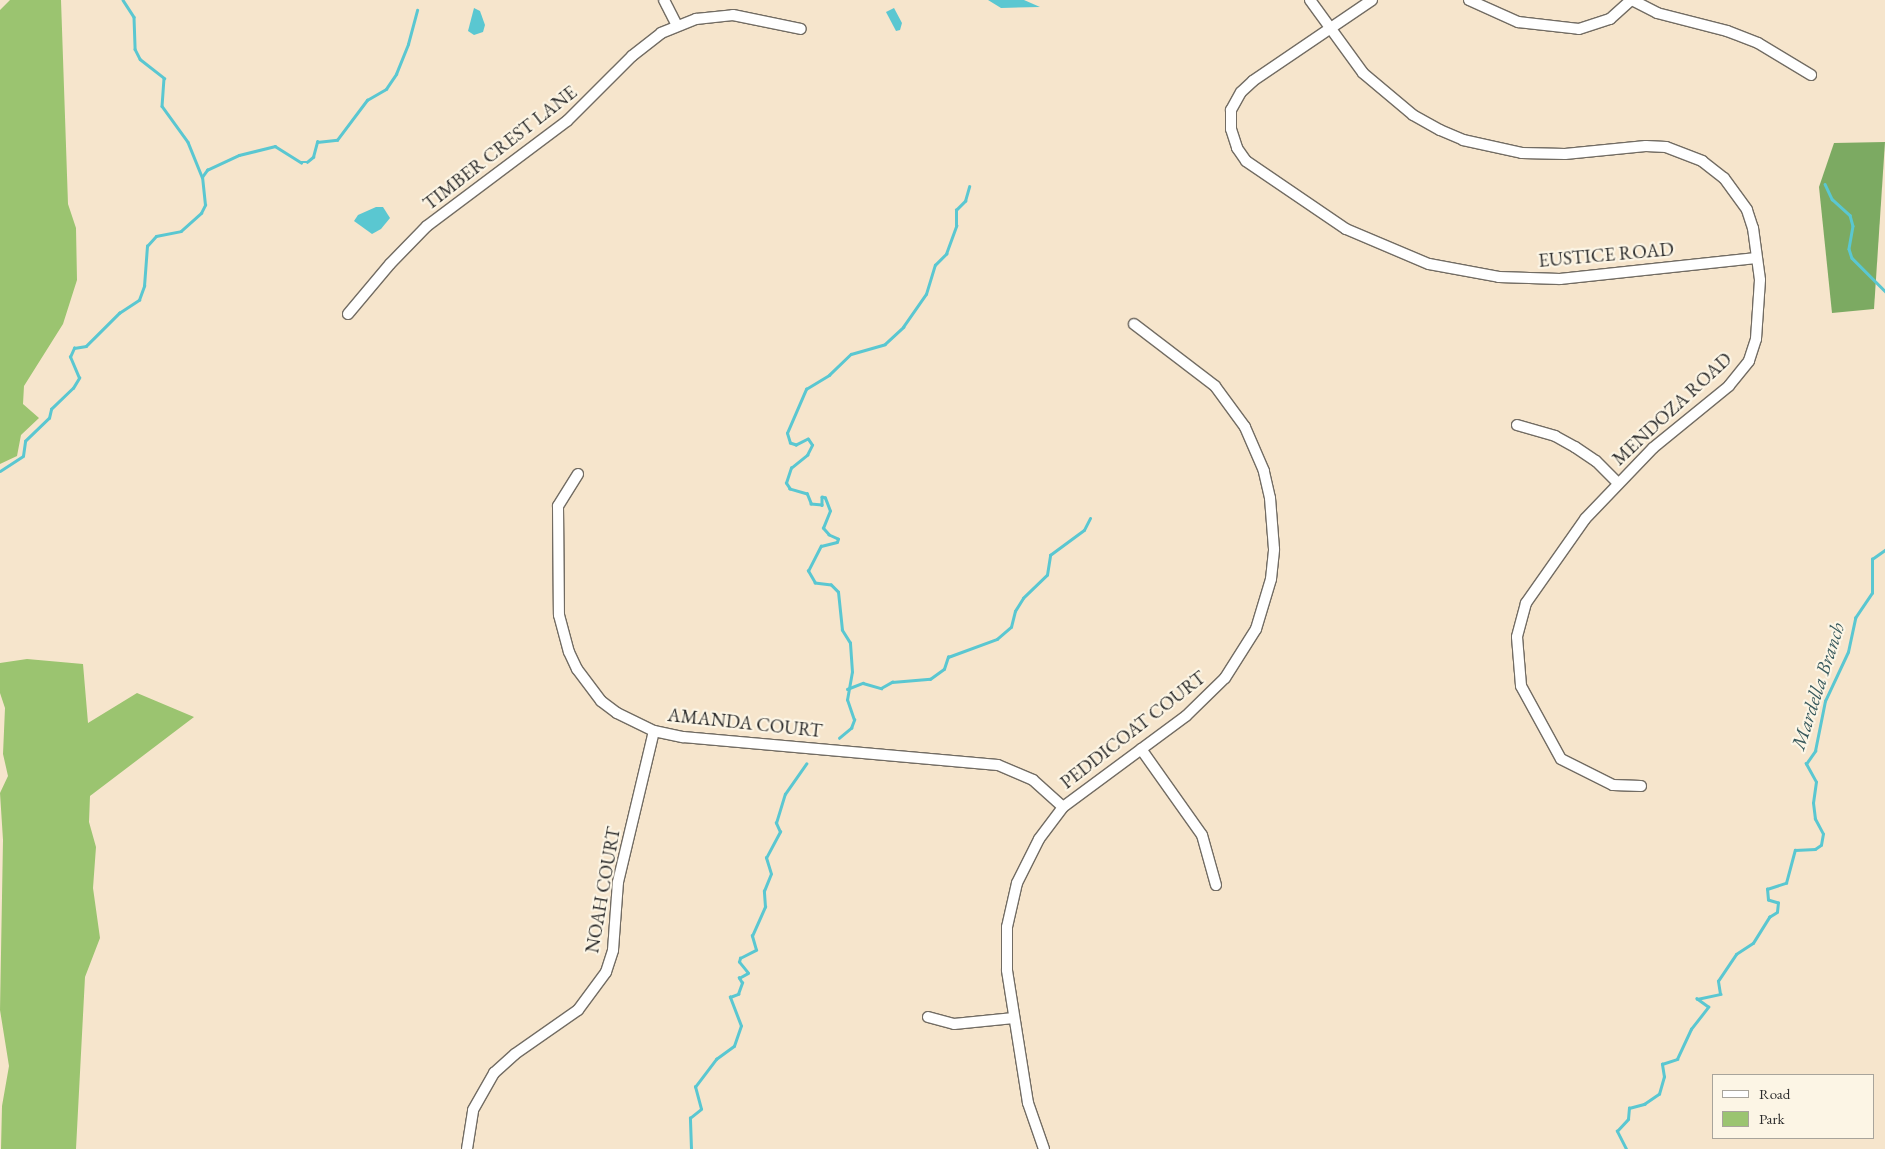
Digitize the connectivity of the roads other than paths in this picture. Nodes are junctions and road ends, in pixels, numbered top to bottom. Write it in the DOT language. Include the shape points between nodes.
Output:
graph roads {
  1 [pos="664,0"];
  2 [pos="1310,0"];
  3 [pos="1372,0"];
  4 [pos="1469,0"];
  5 [pos="1632,0"];
  6 [pos="677,26"];
  7 [pos="801,29"];
  8 [pos="1330,29"];
  9 [pos="1812,75"];
  10 [pos="1756,258"];
  11 [pos="348,314"];
  12 [pos="1134,324"];
  13 [pos="1517,426"];
  14 [pos="578,474"];
  15 [pos="1618,483"];
  16 [pos="654,731"];
  17 [pos="1141,749"];
  18 [pos="1641,786"];
  19 [pos="1064,807"];
  20 [pos="1216,885"];
  21 [pos="928,1017"];
  22 [pos="1014,1018"];
  23 [pos="467,1149"];
  24 [pos="1044,1149"];
  1 -- 6 [label="street"];
  2 -- 8 [label="street, MENDOZA ROAD"];
  3 -- 8 [label="street, EUSTICE ROAD"];
  4 -- 5 [label="street" via="1518,22 1557,29 1579,29 1610,19"];
  5 -- 9 [label="street" via="1657,13 1727,31 1758,43"];
  6 -- 7 [label="street, TIMBER CREST LANE" via="714,16 733,15"];
  6 -- 11 [label="street, TIMBER CREST LANE" via="661,33 632,56 567,121 427,226"];
  8 -- 10 [label="street, MENDOZA ROAD" via="1363,73 1385,94 1413,115 1464,140 1503,150 1547,154 1666,147 1702,161 1737,193 1753,228"];
  8 -- 10 [label="street, EUSTICE ROAD" via="1253,81 1241,92 1231,110 1234,138 1246,161 1346,229 1381,247 1429,264 1499,277 1560,279"];
  10 -- 15 [label="street, MENDOZA ROAD" via="1760,304 1749,361 1729,386 1653,448"];
  12 -- 17 [label="street, PEDDICOAT COURT" via="1215,386 1245,427 1264,471 1274,540 1265,604 1242,654 1208,698"];
  13 -- 15 [label="street" via="1555,436 1575,447 1596,461"];
  14 -- 16 [label="street, AMANDA COURT" via="562,496 557,517 557,593 566,643 577,669 601,701 636,724"];
  15 -- 18 [label="street, MENDOZA ROAD" via="1585,519 1526,603 1516,654 1521,686 1528,703 1561,759 1613,785"];
  16 -- 19 [label="street, AMANDA COURT" via="683,737 998,765 1033,780"];
  16 -- 23 [label="street, NOAH COURT" via="622,866 613,950 606,972 578,1010 515,1054 494,1074 473,1110"];
  17 -- 19 [label="street, PEDDICOAT COURT"];
  17 -- 20 [label="street" via="1202,835"];
  19 -- 22 [label="street, PEDDICOAT COURT" via="1026,861 1011,904 1006,948"];
  21 -- 22 [label="street" via="954,1024"];
  22 -- 24 [label="street, PEDDICOAT COURT" via="1030,1114"];
}
